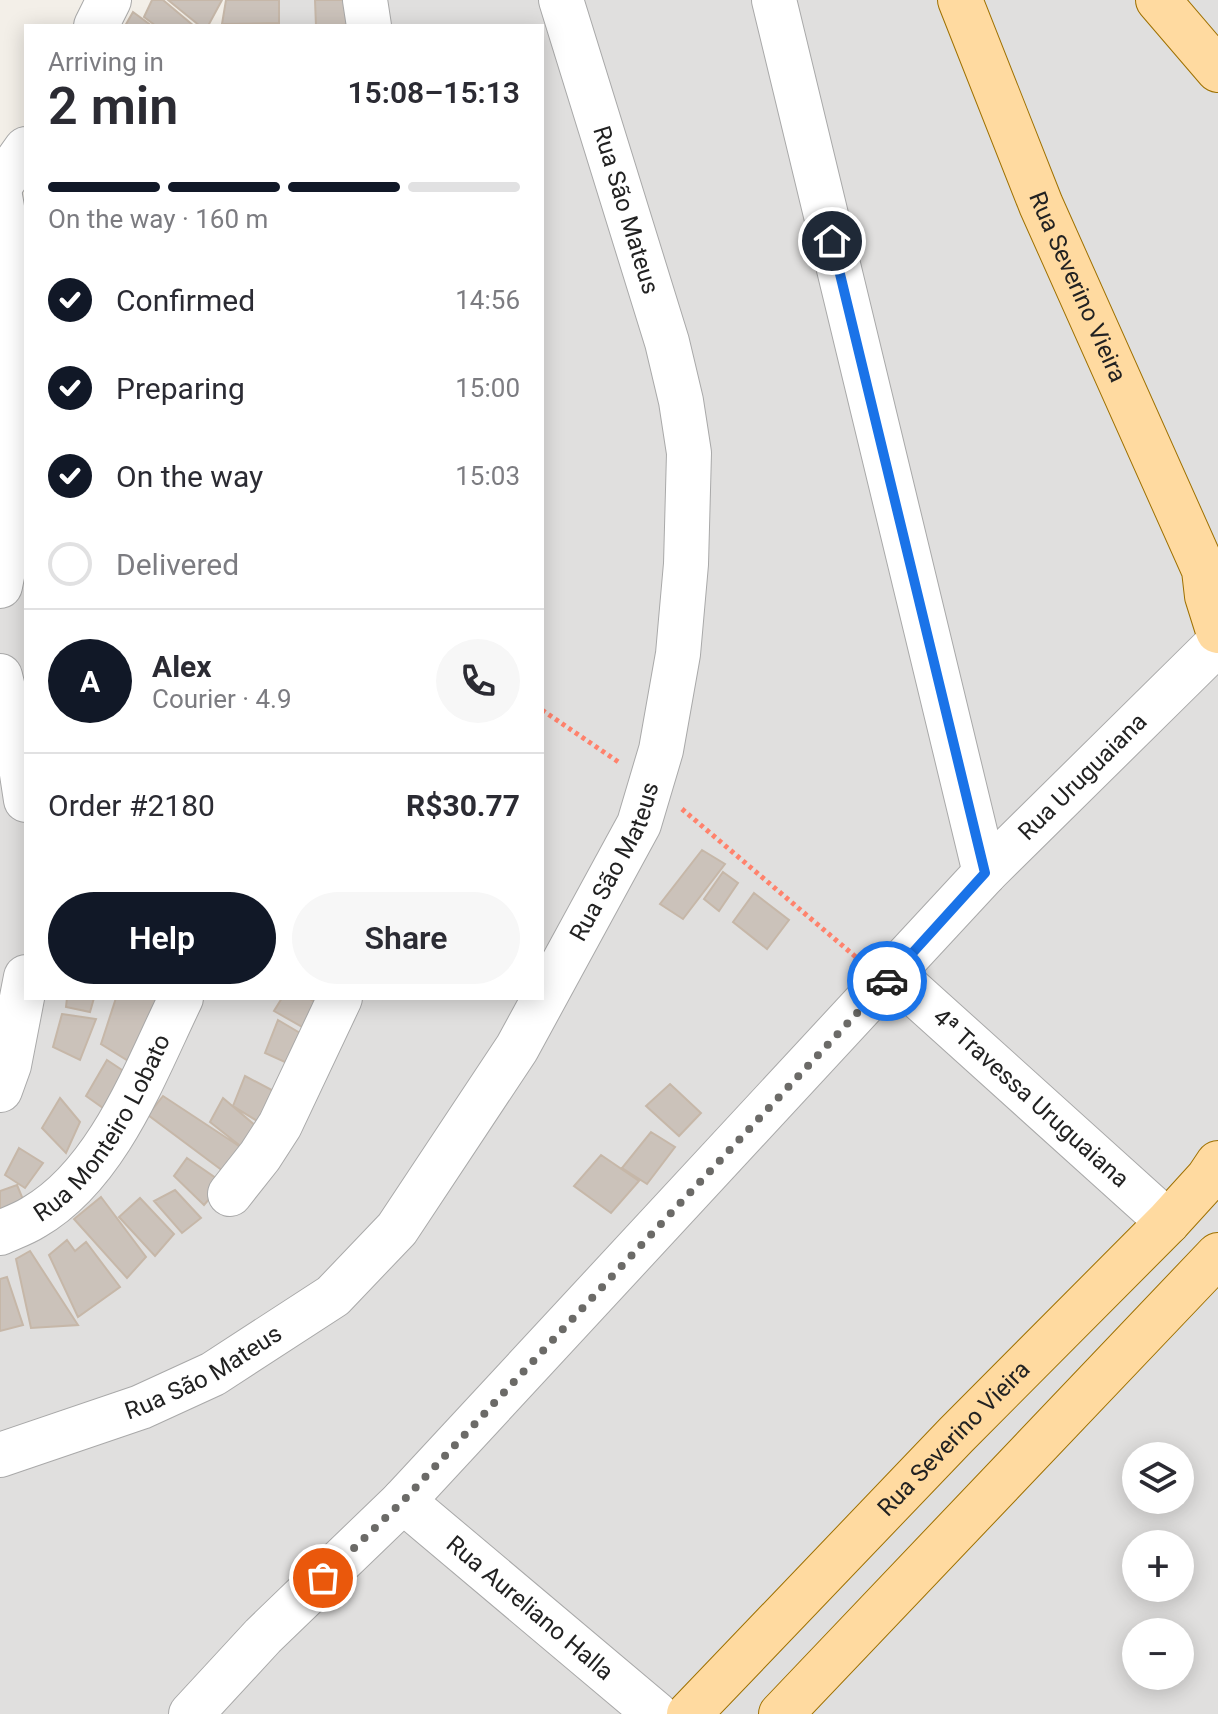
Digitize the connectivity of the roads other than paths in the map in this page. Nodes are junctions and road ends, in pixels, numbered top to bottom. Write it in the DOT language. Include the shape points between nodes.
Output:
graph roads {
  1 [pos="109,0"];
  2 [pos="365,0"];
  3 [pos="561,0"];
  4 [pos="774,0"];
  5 [pos="960,0"];
  6 [pos="1158,0"];
  7 [pos="97,24"];
  8 [pos="369,24"];
  9 [pos="1218,70"];
  10 [pos="24,152"];
  11 [pos="0,185"];
  12 [pos="0,196"];
  13 [pos="1211,575"];
  14 [pos="0,586"];
  15 [pos="1218,631"];
  16 [pos="1218,643"];
  17 [pos="0,676"];
  18 [pos="24,787"];
  19 [pos="985,873"];
  20 [pos="889,978"];
  21 [pos="24,987"];
  22 [pos="544,998"];
  23 [pos="180,1000"];
  24 [pos="339,1000"];
  25 [pos="543,1000"];
  26 [pos="0,1090"];
  27 [pos="1218,1163"];
  28 [pos="230,1194"];
  29 [pos="1168,1222"];
  30 [pos="0,1233"];
  31 [pos="1217,1259"];
  32 [pos="956,1435"];
  33 [pos="0,1455"];
  34 [pos="1004,1481"];
  35 [pos="403,1501"];
  36 [pos="191,1714"];
  37 [pos="656,1714"];
  38 [pos="689,1714"];
  39 [pos="781,1714"];
  1 -- 7 [label="street"];
  2 -- 8 [label="street"];
  3 -- 22 [label="street, Rua São Mateus" via="667,342 689,453 678,654 661,750 639,824"];
  4 -- 19 [label="street"];
  5 -- 13 [label="main road, Rua Severino Vieira" via="1041,205"];
  6 -- 9 [label="main road"];
  10 -- 11 [label="street"];
  12 -- 14 [label="street" via="11,260 16,366"];
  13 -- 15 [label="main road, Rua Severino Vieira" via="1207,596"];
  16 -- 19 [label="street, Rua Uruguaiana"];
  17 -- 18 [label="street"];
  19 -- 20 [label="street, Rua Uruguaiana"];
  20 -- 29 [label="street, 4ª Travessa Uruguaiana"];
  20 -- 35 [label="street, Rua Uruguaiana"];
  21 -- 26 [label="street"];
  23 -- 30 [label="street, Rua Monteiro Lobato" via="126,1111 82,1177 36,1217"];
  24 -- 28 [label="street" via="280,1125"];
  25 -- 33 [label="street, Rua São Mateus" via="397,1229 333,1296 213,1374 141,1407"];
  27 -- 29 [label="main road, Rua Severino Vieira"];
  29 -- 32 [label="main road, Rua Severino Vieira"];
  31 -- 34 [label="main road"];
  32 -- 34 [label="main road"];
  32 -- 38 [label="main road, Rua Severino Vieira"];
  34 -- 39 [label="main road"];
  35 -- 36 [label="street, Rua Uruguaiana"];
  35 -- 37 [label="street, Rua Aureliano Halla"];
}
